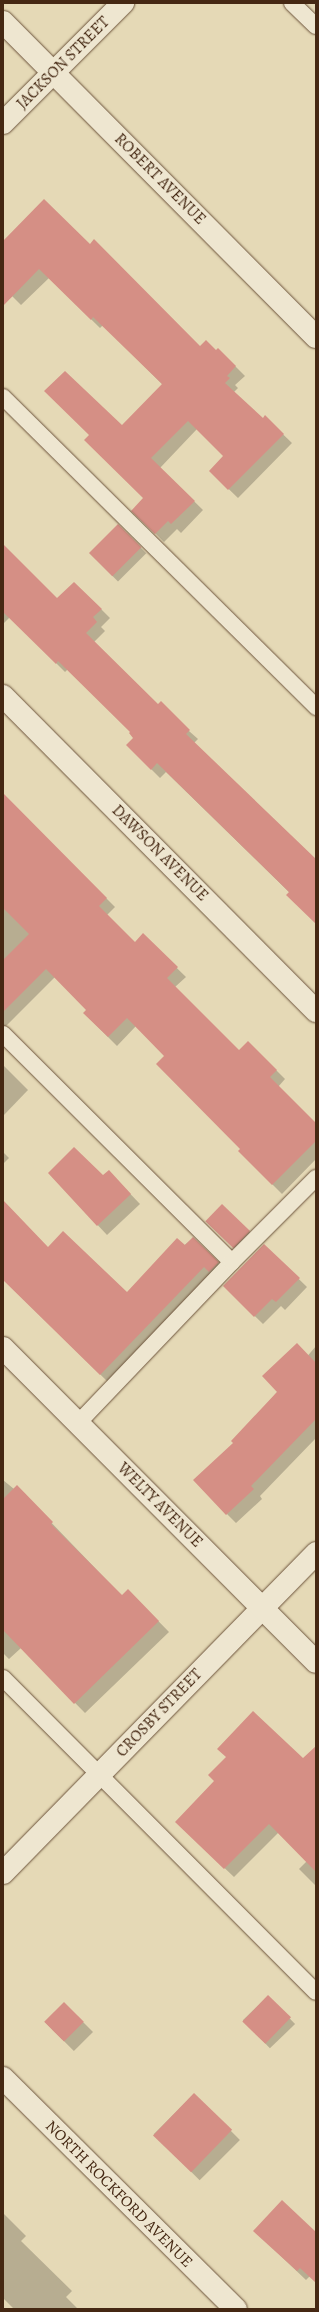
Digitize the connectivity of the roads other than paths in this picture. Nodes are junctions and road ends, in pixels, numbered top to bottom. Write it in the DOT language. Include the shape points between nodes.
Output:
graph roads {
  1 [pos="123,3"];
  2 [pos="292,3"];
  3 [pos="3,22"];
  4 [pos="316,26"];
  5 [pos="54,72"];
  6 [pos="3,123"];
  7 [pos="316,337"];
  8 [pos="3,397"];
  9 [pos="3,696"];
  10 [pos="316,707"];
  11 [pos="316,1010"];
  12 [pos="3,1034"];
  13 [pos="316,1178"];
  14 [pos="232,1262"];
  15 [pos="3,1348"];
  16 [pos="78,1423"];
  17 [pos="316,1553"];
  18 [pos="262,1608"];
  19 [pos="316,1662"];
  20 [pos="3,1678"];
  21 [pos="100,1774"];
  22 [pos="3,1873"];
  23 [pos="316,1992"];
  24 [pos="3,2078"];
  25 [pos="236,2309"];
  1 -- 5 [label="street, JACKSON STREET"];
  2 -- 4 [label="lane"];
  3 -- 5 [label="street, ROBERT AVENUE"];
  5 -- 6 [label="street, JACKSON STREET"];
  5 -- 7 [label="street, ROBERT AVENUE"];
  8 -- 10 [label="lane"];
  9 -- 11 [label="street, DAWSON AVENUE"];
  12 -- 14 [label="lane"];
  13 -- 14 [label="lane"];
  14 -- 16 [label="lane"];
  15 -- 16 [label="street, WELTY AVENUE"];
  16 -- 18 [label="street, WELTY AVENUE"];
  17 -- 18 [label="street, CROSBY STREET"];
  18 -- 19 [label="street, WELTY AVENUE"];
  18 -- 21 [label="street, CROSBY STREET"];
  20 -- 21 [label="lane"];
  21 -- 22 [label="street, CROSBY STREET"];
  21 -- 23 [label="lane"];
  24 -- 25 [label="street, NORTH ROCKFORD AVENUE"];
}
